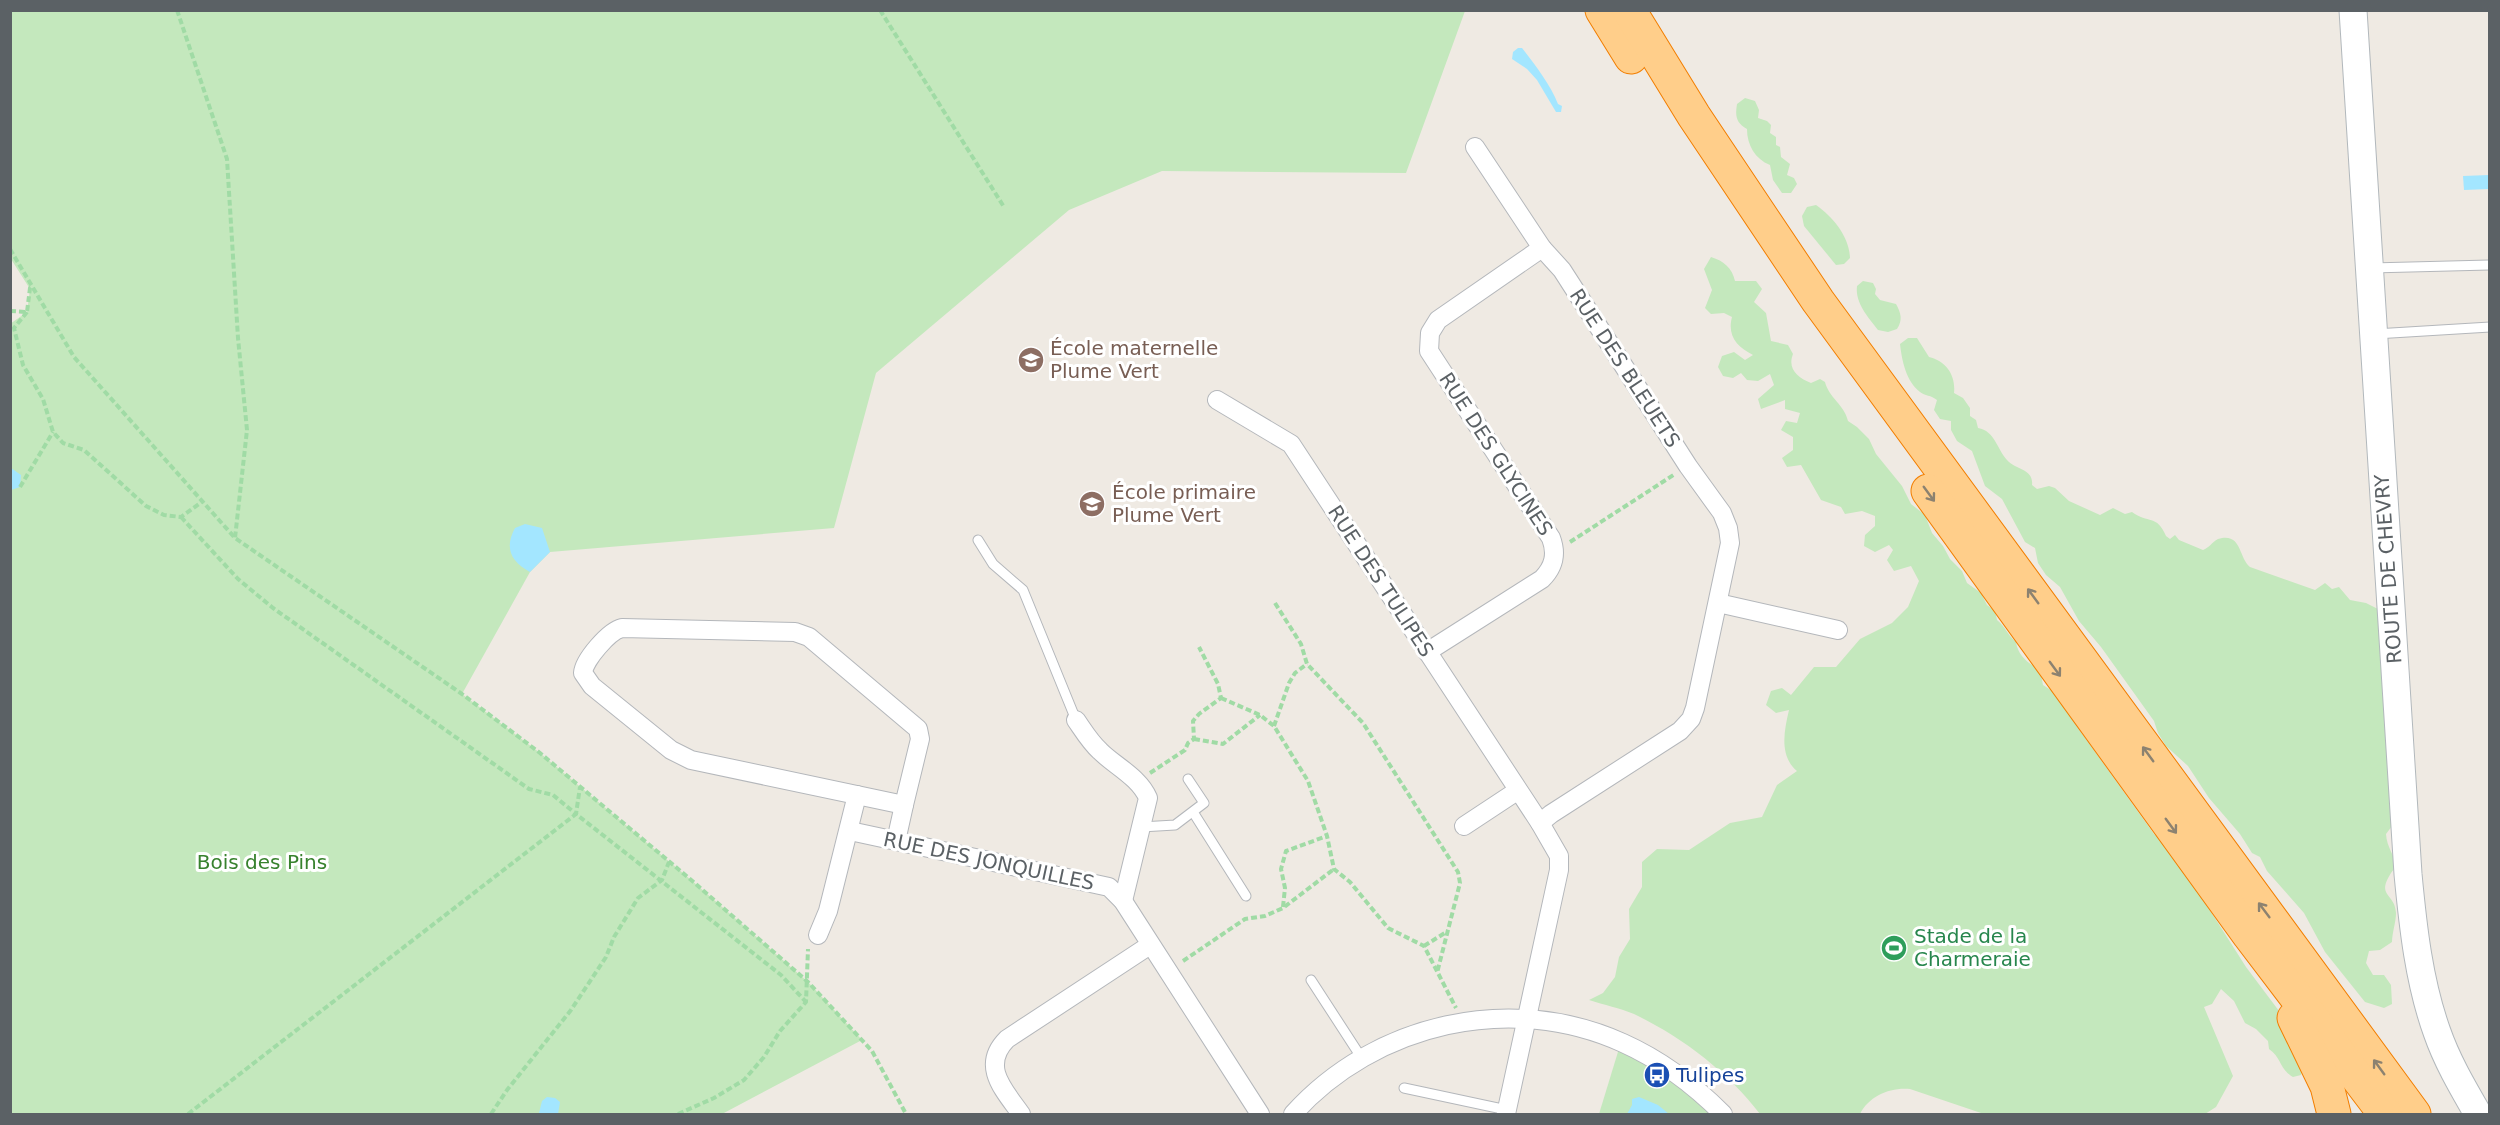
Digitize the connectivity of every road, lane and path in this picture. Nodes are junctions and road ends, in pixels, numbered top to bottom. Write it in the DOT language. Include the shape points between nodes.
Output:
graph roads {
  1 [pos="177,10"];
  2 [pos="880,10"];
  3 [pos="1602,10"];
  4 [pos="1629,10"];
  5 [pos="2353,10"];
  6 [pos="1475,147"];
  7 [pos="1004,207"];
  8 [pos="1542,248"];
  9 [pos="10,249"];
  10 [pos="2489,265"];
  11 [pos="2369,268"];
  12 [pos="32,287"];
  13 [pos="10,311"];
  14 [pos="27,312"];
  15 [pos="2490,327"];
  16 [pos="2373,334"];
  17 [pos="1217,400"];
  18 [pos="53,432"];
  19 [pos="1688,466"];
  20 [pos="20,487"];
  21 [pos="203,501"];
  22 [pos="181,517"];
  23 [pos="235,538"];
  24 [pos="978,540"];
  25 [pos="1554,550"];
  26 [pos="1275,603"];
  27 [pos="1718,603"];
  28 [pos="1838,630"];
  29 [pos="1198,647"];
  30 [pos="1427,652"];
  31 [pos="1307,664"];
  32 [pos="1221,698"];
  33 [pos="1260,715"];
  34 [pos="1076,720"];
  35 [pos="1274,726"];
  36 [pos="1194,739"];
  37 [pos="1188,779"];
  38 [pos="1137,782"];
  39 [pos="580,787"];
  40 [pos="1517,791"];
  41 [pos="857,795"];
  42 [pos="904,805"];
  43 [pos="1192,812"];
  44 [pos="576,814"];
  45 [pos="1540,823"];
  46 [pos="1464,826"];
  47 [pos="1141,828"];
  48 [pos="850,831"];
  49 [pos="1327,836"];
  50 [pos="896,840"];
  51 [pos="669,862"];
  52 [pos="1334,869"];
  53 [pos="662,880"];
  54 [pos="1246,896"];
  55 [pos="1123,901"];
  56 [pos="1283,908"];
  57 [pos="1448,931"];
  58 [pos="818,935"];
  59 [pos="2249,935"];
  60 [pos="1150,945"];
  61 [pos="1424,946"];
  62 [pos="1166,971"];
  63 [pos="1437,973"];
  64 [pos="1311,980"];
  65 [pos="808,982"];
  66 [pos="806,1002"];
  67 [pos="1525,1018"];
  68 [pos="1463,1022"];
  69 [pos="1361,1057"];
  70 [pos="1404,1088"];
  71 [pos="1506,1112"];
  72 [pos="188,1114"];
  73 [pos="491,1114"];
  74 [pos="678,1114"];
  75 [pos="906,1114"];
  76 [pos="1021,1114"];
  77 [pos="1260,1114"];
  78 [pos="1293,1114"];
  79 [pos="1723,1114"];
  80 [pos="2334,1114"];
  81 [pos="2385,1114"];
  82 [pos="2414,1114"];
  83 [pos="2478,1114"];
  1 -- 23 [label="path" via="227,159 247,430"];
  2 -- 7 [label="path"];
  3 -- 59 [label="highway, one-way" via="1675,128 1800,313"];
  82 -- 4 [label="highway, one-way" via="1818,301 1694,116"];
  5 -- 11 [label="street, ROUTE DE CHEVRY"];
  6 -- 8 [label="street, RUE DES BLEUETS"];
  8 -- 19 [label="street, RUE DES BLEUETS" via="1562,270"];
  8 -- 25 [label="street, RUE DES GLYCINES" via="1438,320 1430,333 1429,351 1547,532"];
  9 -- 12 [label="path"];
  10 -- 11 [label="lane"];
  11 -- 16 [label="street, ROUTE DE CHEVRY"];
  12 -- 14 [label="path"];
  12 -- 21 [label="path" via="74,357"];
  13 -- 14 [label="path"];
  14 -- 18 [label="path" via="14,328 23,366 43,399"];
  15 -- 16 [label="lane"];
  16 -- 83 [label="street, ROUTE DE CHEVRY" via="2414,930 2437,1032"];
  17 -- 30 [label="street, RUE DES TULIPES" via="1291,444"];
  18 -- 20 [label="path"];
  18 -- 22 [label="path" via="63,443 84,450 146,506"];
  19 -- 25 [label="path"];
  19 -- 27 [label="street, RUE DES BLEUETS" via="1722,513 1730,532"];
  21 -- 22 [label="path"];
  21 -- 23 [label="path"];
  22 -- 44 [label="path" via="238,579 273,608 529,789 553,795"];
  23 -- 39 [label="path" via="462,694"];
  24 -- 34 [label="lane" via="993,564 1023,590"];
  25 -- 30 [label="street, RUE DES GLYCINES" via="1553,564 1542,579"];
  26 -- 31 [label="path" via="1301,644"];
  27 -- 28 [label="street"];
  27 -- 45 [label="street, RUE DES BLEUETS" via="1695,708 1687,725"];
  29 -- 32 [label="path" via="1218,684"];
  30 -- 40 [label="street, RUE DES TULIPES"];
  31 -- 35 [label="path" via="1289,683"];
  31 -- 57 [label="path" via="1363,723 1458,872 1460,883"];
  32 -- 33 [label="path"];
  32 -- 36 [label="path" via="1194,721"];
  33 -- 35 [label="path"];
  33 -- 36 [label="path" via="1223,744"];
  34 -- 38 [label="street" via="1098,750"];
  35 -- 49 [label="path" via="1308,781"];
  36 -- 38 [label="path" via="1185,750"];
  37 -- 43 [label="lane" via="1204,803"];
  38 -- 47 [label="street" via="1148,798"];
  39 -- 44 [label="path"];
  39 -- 51 [label="path"];
  40 -- 45 [label="street, RUE DES TULIPES"];
  40 -- 46 [label="street"];
  41 -- 42 [label="street, RUE DES JONQUILLES"];
  41 -- 42 [label="street, RUE DES JONQUILLES" via="685,757 671,750 589,683 583,673 585,662 611,634 622,628 804,635 918,729 920,739"];
  41 -- 48 [label="street"];
  42 -- 50 [label="street"];
  43 -- 47 [label="lane" via="1175,825"];
  43 -- 54 [label="lane"];
  44 -- 53 [label="path"];
  44 -- 72 [label="path"];
  45 -- 67 [label="street, RUE DES TULIPES" via="1559,856 1559,870"];
  47 -- 55 [label="street"];
  48 -- 50 [label="street, RUE DES JONQUILLES"];
  48 -- 58 [label="street"];
  49 -- 52 [label="path"];
  49 -- 56 [label="path" via="1286,851 1281,869 1285,888"];
  50 -- 55 [label="street, RUE DES JONQUILLES" via="1109,887"];
  51 -- 53 [label="path"];
  51 -- 65 [label="path"];
  52 -- 56 [label="path"];
  52 -- 61 [label="path" via="1350,882 1388,928"];
  53 -- 66 [label="path" via="781,975"];
  53 -- 73 [label="path" via="638,898 571,1010"];
  55 -- 60 [label="street, RUE DES JONQUILLES"];
  56 -- 62 [label="path" via="1245,919"];
  57 -- 61 [label="path"];
  57 -- 63 [label="path"];
  58 -- 65 [label="path" via="807,941"];
  59 -- 80 [label="highway" via="2304,1037 2327,1086"];
  59 -- 81 [label="highway"];
  60 -- 62 [label="street, RUE DES JONQUILLES"];
  60 -- 76 [label="street" via="1000,1046 995,1055 996,1074"];
  61 -- 63 [label="path"];
  62 -- 77 [label="street, RUE DES JONQUILLES"];
  63 -- 68 [label="path"];
  64 -- 69 [label="lane"];
  65 -- 66 [label="path"];
  65 -- 75 [label="path" via="872,1051"];
  66 -- 74 [label="path" via="744,1080"];
  67 -- 68 [label="street"];
  67 -- 71 [label="street, RUE DES TULIPES"];
  67 -- 79 [label="street" via="1587,1029 1631,1046 1688,1082"];
  68 -- 69 [label="street" via="1412,1034"];
  69 -- 78 [label="street" via="1319,1088"];
  70 -- 71 [label="lane"];
}
